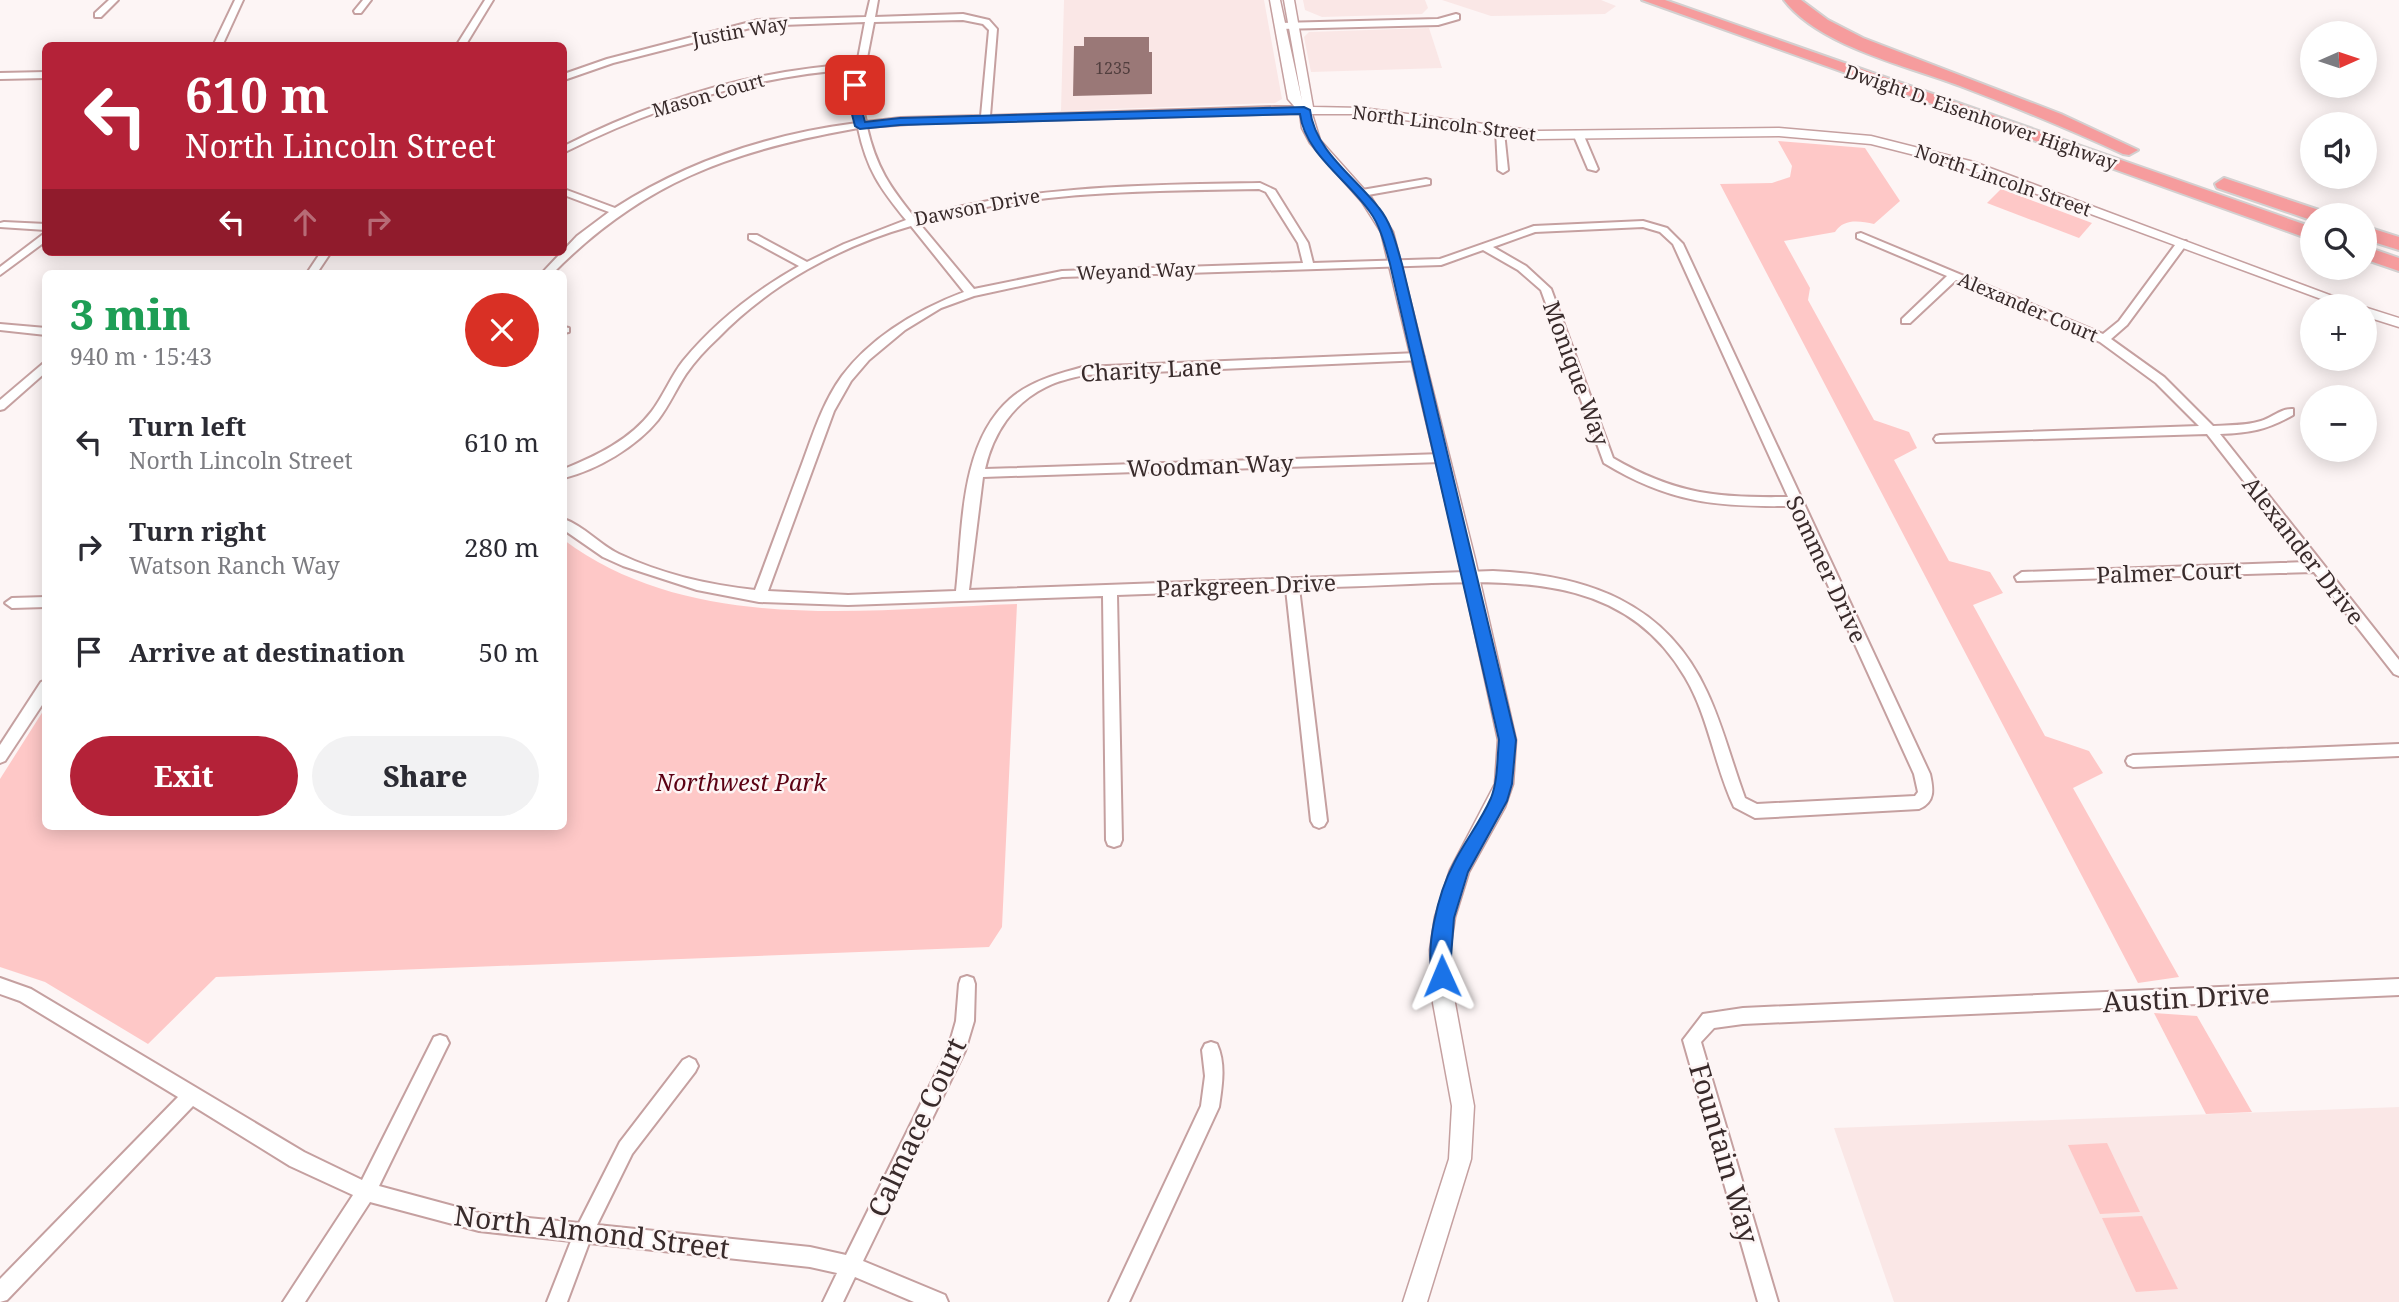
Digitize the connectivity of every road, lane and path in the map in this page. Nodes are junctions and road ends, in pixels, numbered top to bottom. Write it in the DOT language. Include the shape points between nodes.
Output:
graph roads {
  1 [pos="114,0"];
  2 [pos="239,0"];
  3 [pos="367,0"];
  4 [pos="489,0"];
  5 [pos="874,0"];
  6 [pos="1275,0"];
  7 [pos="1289,0"];
  8 [pos="1650,0"];
  9 [pos="1697,0"];
  10 [pos="1792,0"];
  11 [pos="358,11"];
  12 [pos="98,15"];
  13 [pos="1456,17"];
  14 [pos="871,19"];
  15 [pos="1280,26"];
  16 [pos="1294,26"];
  17 [pos="219,42"];
  18 [pos="463,42"];
  19 [pos="860,66"];
  20 [pos="42,75"];
  21 [pos="567,77"];
  22 [pos="3,79"];
  23 [pos="1304,110"];
  24 [pos="985,119"];
  25 [pos="860,126"];
  26 [pos="1499,132"];
  27 [pos="1579,136"];
  28 [pos="567,148"];
  29 [pos="2129,150"];
  30 [pos="1593,169"];
  31 [pos="1503,170"];
  32 [pos="1426,182"];
  33 [pos="567,193"];
  34 [pos="1362,193"];
  35 [pos="2300,210"];
  36 [pos="617,212"];
  37 [pos="910,220"];
  38 [pos="4,225"];
  39 [pos="42,227"];
  40 [pos="2300,230"];
  41 [pos="1861,236"];
  42 [pos="2377,236"];
  43 [pos="753,237"];
  44 [pos="42,238"];
  45 [pos="2182,243"];
  46 [pos="1678,244"];
  47 [pos="2399,244"];
  48 [pos="1485,247"];
  49 [pos="567,254"];
  50 [pos="564,256"];
  51 [pos="2377,257"];
  52 [pos="1396,264"];
  53 [pos="804,265"];
  54 [pos="2399,265"];
  55 [pos="1309,266"];
  56 [pos="550,270"];
  57 [pos="0,272"];
  58 [pos="1955,275"];
  59 [pos="971,293"];
  60 [pos="2320,294"];
  61 [pos="2377,315"];
  62 [pos="1906,321"];
  63 [pos="2399,323"];
  64 [pos="0,327"];
  65 [pos="42,332"];
  66 [pos="2104,339"];
  67 [pos="1418,357"];
  68 [pos="42,369"];
  69 [pos="0,407"];
  70 [pos="2290,412"];
  71 [pos="2210,430"];
  72 [pos="1940,439"];
  73 [pos="1442,458"];
  74 [pos="979,472"];
  75 [pos="567,473"];
  76 [pos="1797,501"];
  77 [pos="567,526"];
  78 [pos="2317,568"];
  79 [pos="1471,577"];
  80 [pos="2022,577"];
  81 [pos="1292,583"];
  82 [pos="1110,590"];
  83 [pos="962,596"];
  84 [pos="759,597"];
  85 [pos="42,602"];
  86 [pos="12,603"];
  87 [pos="2399,670"];
  88 [pos="42,692"];
  89 [pos="2399,750"];
  90 [pos="0,757"];
  91 [pos="2133,761"];
  92 [pos="1819,807"];
  93 [pos="1319,821"];
  94 [pos="1114,840"];
  95 [pos="967,984"];
  96 [pos="0,986"];
  97 [pos="2399,987"];
  98 [pos="1973,1007"];
  99 [pos="440,1043"];
  100 [pos="1211,1050"];
  101 [pos="689,1066"];
  102 [pos="191,1096"];
  103 [pos="366,1192"];
  104 [pos="582,1236"];
  105 [pos="851,1266"];
  106 [pos="0,1293"];
  107 [pos="293,1302"];
  108 [pos="557,1302"];
  109 [pos="834,1302"];
  110 [pos="938,1302"];
  111 [pos="1119,1302"];
  112 [pos="1415,1302"];
  113 [pos="1768,1302"];
  1 -- 12 [label="street"];
  2 -- 17 [label="street"];
  3 -- 11 [label="street"];
  4 -- 18 [label="street"];
  5 -- 14 [label="street"];
  6 -- 15 [label="street"];
  7 -- 16 [label="street"];
  8 -- 40 [label="highway, Dwight D. Eisenhower Highway"];
  9 -- 29 [label="highway, Dwight D. Eisenhower Highway"];
  10 -- 29 [label="highway" via="1849,37"];
  13 -- 16 [label="street" via="1438,22"];
  14 -- 19 [label="street"];
  14 -- 21 [label="street, Justin Way" via="758,23 610,61"];
  14 -- 24 [label="street, Justin Way" via="963,17 986,22 993,29"];
  15 -- 16 [label="street"];
  15 -- 23 [label="street" via="1294,99"];
  16 -- 23 [label="street" via="1308,101"];
  19 -- 25 [label="street" via="855,103"];
  19 -- 28 [label="street, Mason Court" via="803,70 727,87 634,116"];
  20 -- 22 [label="street"];
  23 -- 24 [label="street, North Lincoln Street"];
  23 -- 26 [label="street, North Lincoln Street" via="1374,112"];
  23 -- 34 [label="street" via="1306,124 1319,146"];
  24 -- 25 [label="street, North Lincoln Street"];
  25 -- 36 [label="street, North Lincoln Street" via="744,152 680,177"];
  25 -- 37 [label="street" via="883,185"];
  26 -- 27 [label="street, North Lincoln Street"];
  26 -- 31 [label="street"];
  27 -- 30 [label="street"];
  27 -- 45 [label="street, North Lincoln Street" via="1779,132 1850,137 1970,165"];
  29 -- 35 [label="highway, Dwight D. Eisenhower Highway"];
  32 -- 34 [label="street"];
  33 -- 36 [label="street"];
  34 -- 52 [label="street" via="1387,232"];
  36 -- 49 [label="street, North Lincoln Street"];
  37 -- 53 [label="street, Dawson Drive"];
  37 -- 55 [label="street, Dawson Drive" via="983,202 1059,191 1260,186 1270,190 1303,243"];
  37 -- 59 [label="street"];
  38 -- 39 [label="street"];
  41 -- 58 [label="street, Alexander Court"];
  42 -- 47 [label="highway"];
  43 -- 53 [label="street"];
  44 -- 57 [label="street"];
  45 -- 60 [label="street, North Lincoln Street"];
  45 -- 66 [label="street" via="2123,323"];
  46 -- 48 [label="street, Weyand Way" via="1671,233 1643,224 1534,229"];
  46 -- 76 [label="street, Sommer Drive"];
  48 -- 52 [label="street, Weyand Way" via="1441,262"];
  48 -- 76 [label="street, Monique Way" via="1522,268 1546,289 1608,460 1661,489 1693,499"];
  50 -- 56 [label="street, North Lincoln Street"];
  51 -- 54 [label="highway"];
  52 -- 55 [label="street, Weyand Way"];
  52 -- 67 [label="street"];
  53 -- 75 [label="street, Dawson Drive" via="726,323 687,365 652,419 632,438"];
  55 -- 59 [label="street, Weyand Way" via="1062,274"];
  58 -- 62 [label="street"];
  58 -- 66 [label="street, Alexander Court"];
  59 -- 84 [label="street, Weyand Way" via="937,306 901,328 865,356 846,379 828,411"];
  61 -- 63 [label="street"];
  64 -- 65 [label="street"];
  66 -- 71 [label="street, Alexander Court" via="2160,380"];
  67 -- 73 [label="street"];
  67 -- 74 [label="street, Charity Lane" via="1113,369 1058,376 1022,393 1007,408 986,441"];
  68 -- 69 [label="street"];
  70 -- 71 [label="street" via="2268,424"];
  71 -- 72 [label="street"];
  71 -- 78 [label="street, Alexander Drive"];
  73 -- 74 [label="street, Woodman Way"];
  73 -- 79 [label="street"];
  74 -- 83 [label="street, Charity Lane" via="967,531"];
  76 -- 92 [label="street, Sommer Drive" via="1922,774 1926,793 1919,802"];
  77 -- 84 [label="street, Parkgreen Drive" via="609,555 675,580"];
  78 -- 80 [label="street, Palmer Court"];
  78 -- 87 [label="street, Alexander Drive"];
  79 -- 81 [label="street, Parkgreen Drive"];
  79 -- 92 [label="street, Parkgreen Drive" via="1531,576 1566,582 1627,608 1657,631 1682,659 1739,802 1755,811"];
  79 -- 112 [label="street" via="1502,705 1507,755 1498,801 1460,870 1444,918 1440,950 1462,1106 1460,1159"];
  81 -- 82 [label="street, Parkgreen Drive"];
  81 -- 93 [label="street"];
  82 -- 83 [label="street, Parkgreen Drive"];
  82 -- 94 [label="street"];
  83 -- 84 [label="street, Parkgreen Drive"];
  85 -- 86 [label="street"];
  88 -- 90 [label="street"];
  89 -- 91 [label="street"];
  95 -- 105 [label="street, Calmace Court" via="965,1021 956,1051"];
  96 -- 102 [label="street, North Almond Street" via="25,995"];
  97 -- 98 [label="street, Austin Drive"];
  98 -- 113 [label="street, Fountain Way" via="1743,1016 1709,1020 1692,1040"];
  99 -- 103 [label="street"];
  100 -- 111 [label="street" via="1210,1107"];
  101 -- 104 [label="street" via="647,1116"];
  102 -- 103 [label="street, North Almond Street" via="297,1159"];
  102 -- 106 [label="street"];
  103 -- 104 [label="street, North Almond Street" via="479,1222"];
  103 -- 107 [label="street"];
  104 -- 105 [label="street, North Almond Street" via="784,1253"];
  104 -- 108 [label="street"];
  105 -- 109 [label="street, Calmace Court"];
  105 -- 110 [label="street, North Almond Street"];
}
